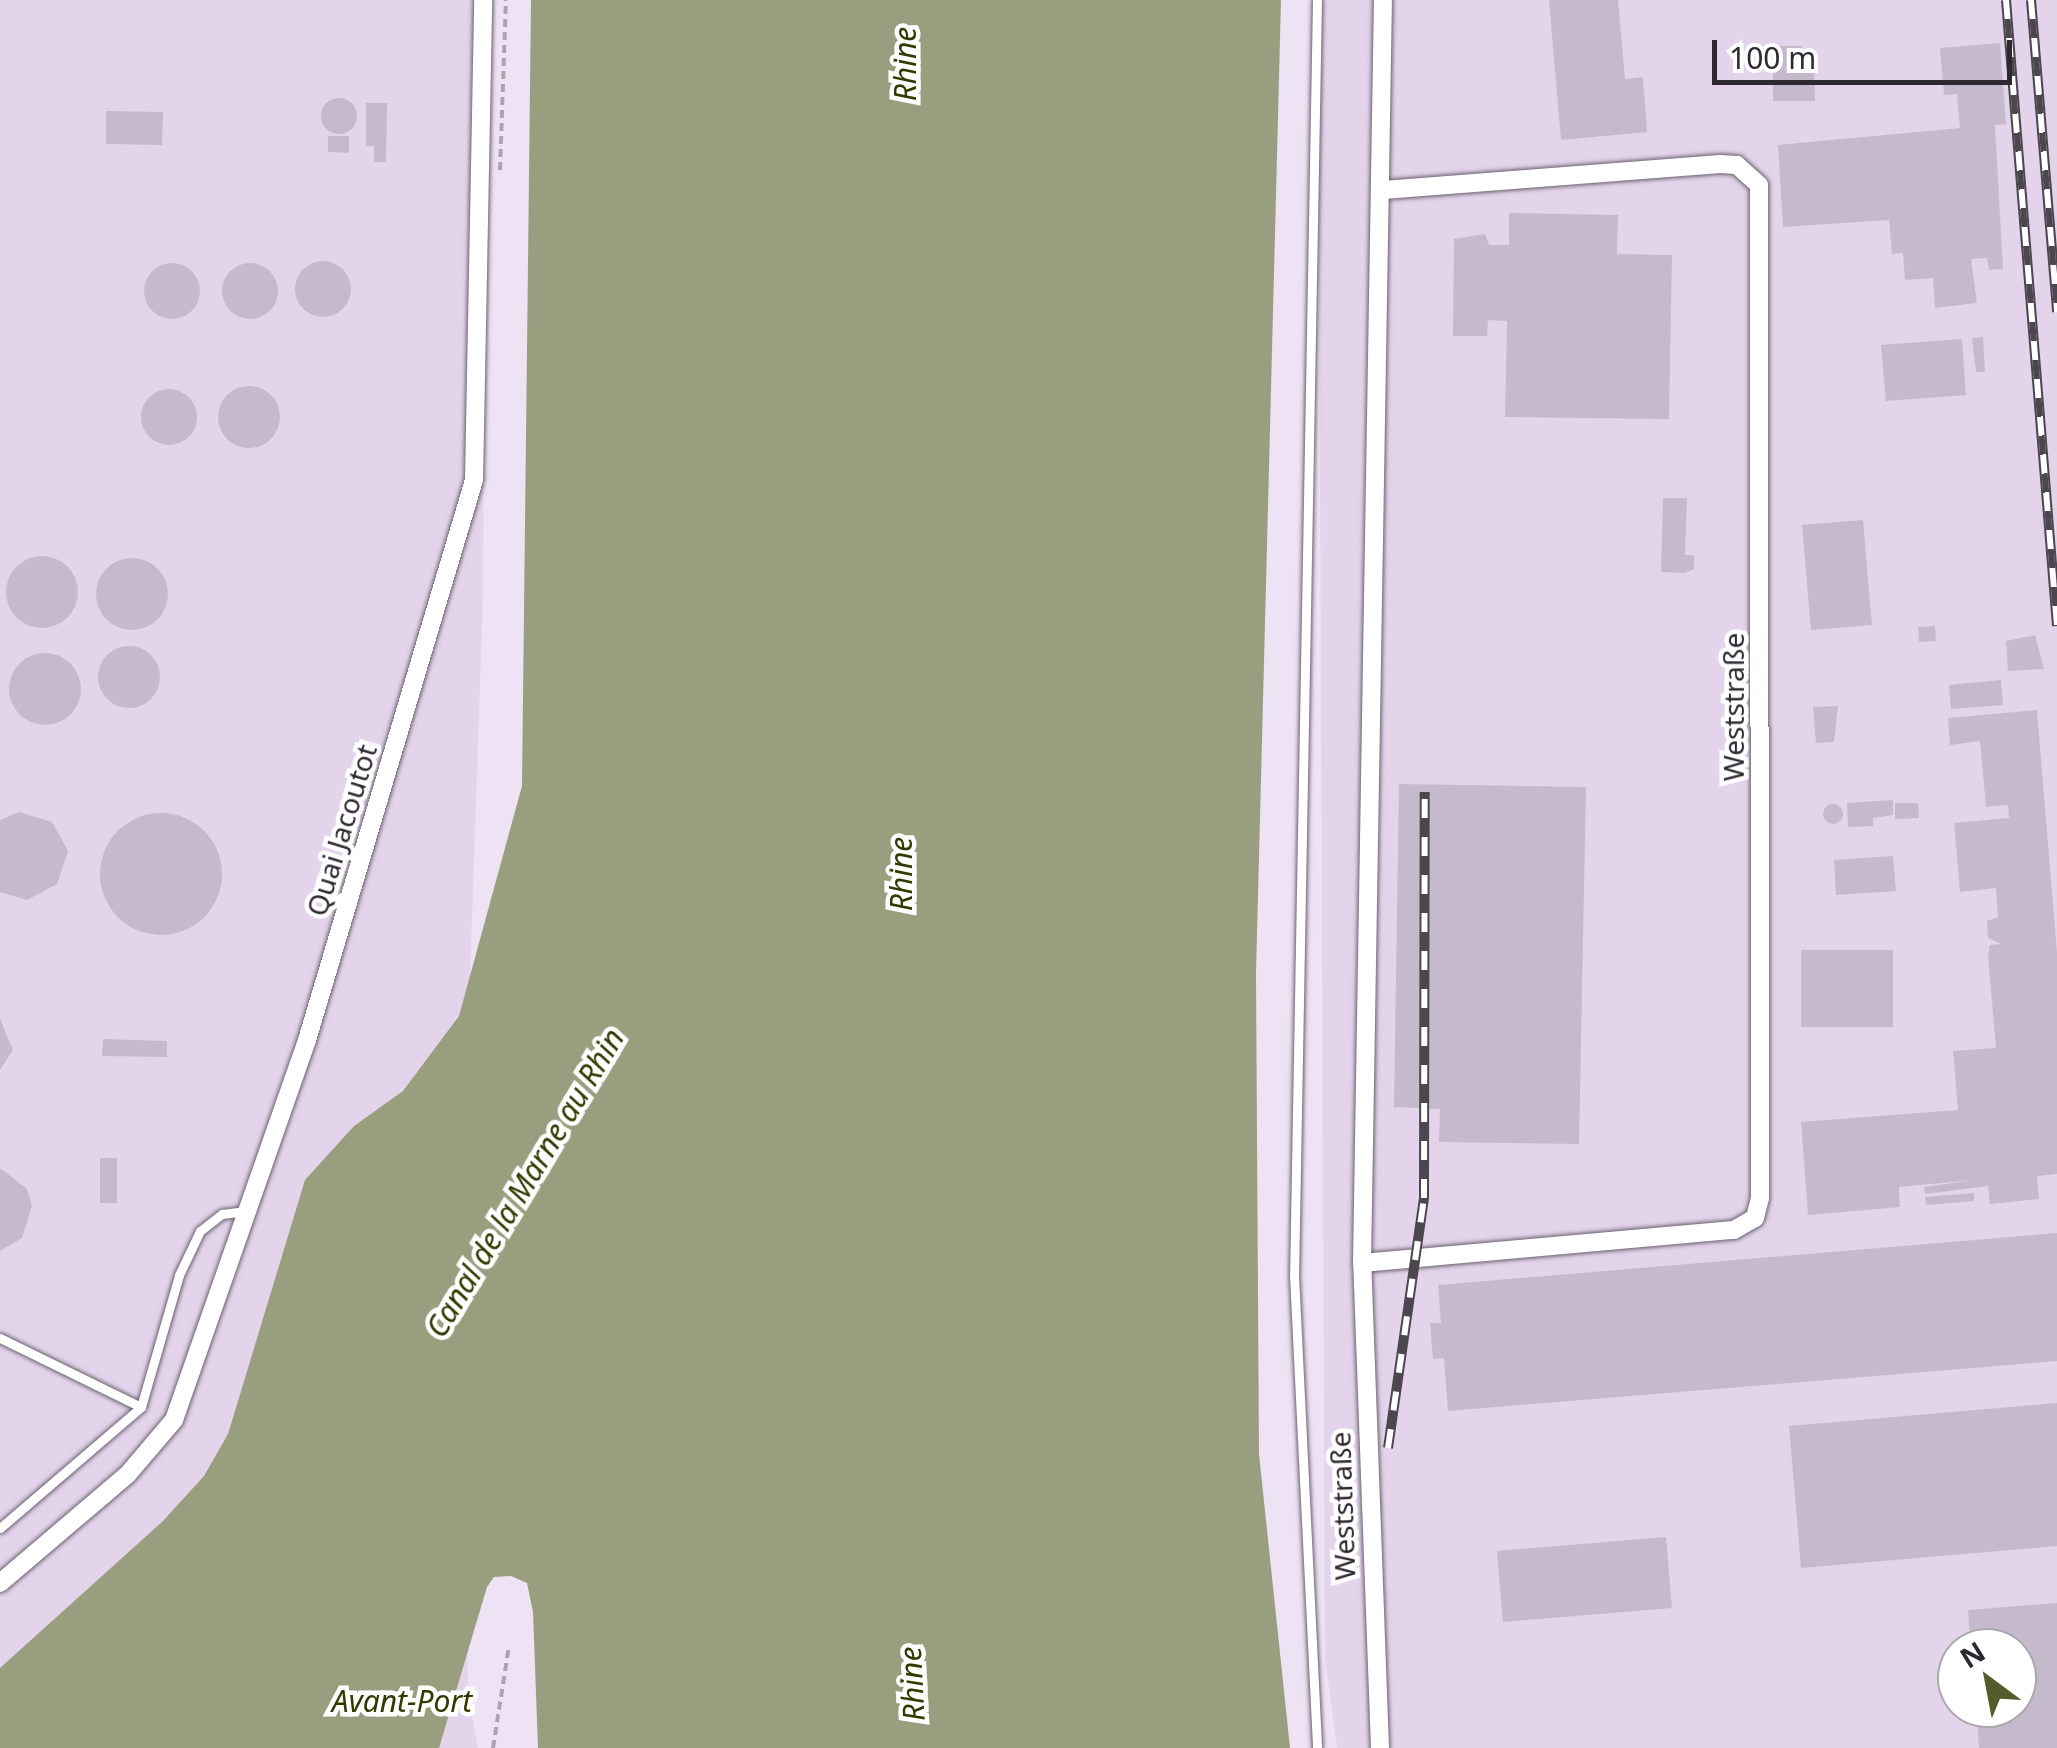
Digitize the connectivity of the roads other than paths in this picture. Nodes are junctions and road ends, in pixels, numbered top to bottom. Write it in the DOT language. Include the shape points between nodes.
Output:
graph roads {
  1 [pos="483,0"];
  2 [pos="1317,0"];
  3 [pos="1383,0"];
  4 [pos="1380,190"];
  5 [pos="251,1211"];
  6 [pos="1362,1263"];
  7 [pos="0,1338"];
  8 [pos="141,1407"];
  9 [pos="0,1528"];
  10 [pos="0,1583"];
  11 [pos="1317,1748"];
  12 [pos="1380,1748"];
  1 -- 5 [label="street, Quai Jacoutot" via="474,480"];
  2 -- 11 [label="lane" via="1294,1275"];
  3 -- 4 [label="street, Weststraße"];
  4 -- 6 [label="street, Weststraße"];
  4 -- 6 [label="street, Weststraße" via="1521,173 1720,164 1746,172 1762,195 1759,1210 1745,1226 1720,1232"];
  5 -- 8 [label="lane" via="222,1214 200,1231 178,1275"];
  5 -- 10 [label="street, Quai Jacoutot" via="174,1420 128,1474"];
  6 -- 12 [label="street, Weststraße"];
  7 -- 8 [label="lane"];
  8 -- 9 [label="lane"];
}
